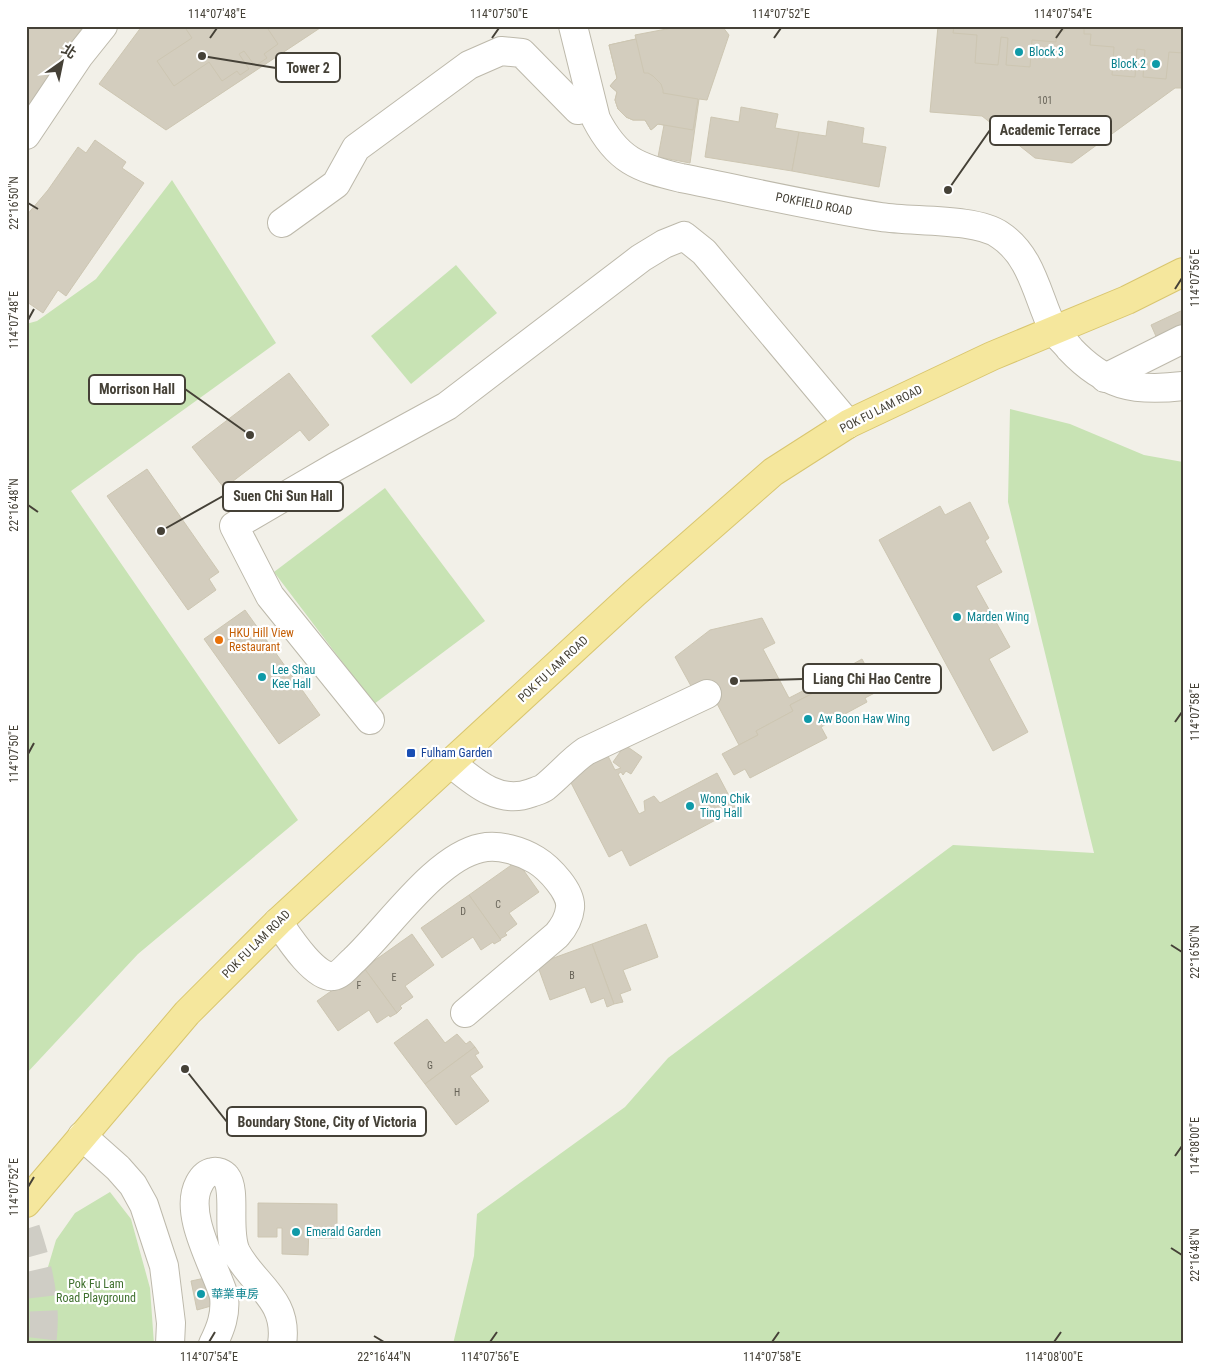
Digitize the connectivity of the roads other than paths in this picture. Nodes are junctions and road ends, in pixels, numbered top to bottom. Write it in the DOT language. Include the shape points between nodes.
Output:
graph roads {
  1 [pos="103,26"];
  2 [pos="573,26"];
  3 [pos="592,107"];
  4 [pos="26,136"];
  5 [pos="282,223"];
  6 [pos="1183,272"];
  7 [pos="1054,331"];
  8 [pos="1183,339"];
  9 [pos="1183,359"];
  10 [pos="1116,382"];
  11 [pos="1183,386"];
  12 [pos="848,424"];
  13 [pos="707,694"];
  14 [pos="370,720"];
  15 [pos="451,763"];
  16 [pos="278,922"];
  17 [pos="465,1013"];
  18 [pos="82,1136"];
  19 [pos="26,1203"];
  20 [pos="170,1344"];
  21 [pos="212,1344"];
  22 [pos="282,1344"];
  1 -- 4 [label="street"];
  2 -- 3 [label="street, POKFIELD ROAD"];
  3 -- 5 [label="street" via="578,110 522,53 501,50 469,65 356,148 336,184"];
  3 -- 7 [label="street, POKFIELD ROAD" via="617,150 640,166 657,172 881,217 988,228 1007,240 1022,258"];
  6 -- 7 [label="main road, POK FU LAM ROAD"];
  7 -- 10 [label="street, POKFIELD ROAD" via="1080,359"];
  7 -- 12 [label="main road, POK FU LAM ROAD" via="992,356"];
  8 -- 10 [label="street"];
  9 -- 10 [label="street"];
  10 -- 11 [label="street" via="1160,388"];
  12 -- 14 [label="street" via="704,252 684,236 641,258 447,406 234,526 270,596"];
  12 -- 15 [label="main road, POK FU LAM ROAD" via="773,472"];
  13 -- 15 [label="street" via="586,751 542,789 524,795 507,797 486,790"];
  15 -- 16 [label="main road, POK FU LAM ROAD"];
  16 -- 17 [label="street" via="301,955 324,975 333,976 359,955 435,873 458,857 482,848 506,848 536,860 556,877 567,893 570,908 563,927"];
  16 -- 18 [label="main road, POK FU LAM ROAD" via="187,1013"];
  18 -- 19 [label="main road, POK FU LAM ROAD"];
  18 -- 20 [label="street" via="118,1168 144,1205 164,1266 171,1323"];
  21 -- 22 [label="street" via="223,1321 224,1296 198,1224 194,1201 202,1178 215,1171 227,1177 230,1186 230,1223 236,1251 278,1309 283,1327"];
}
